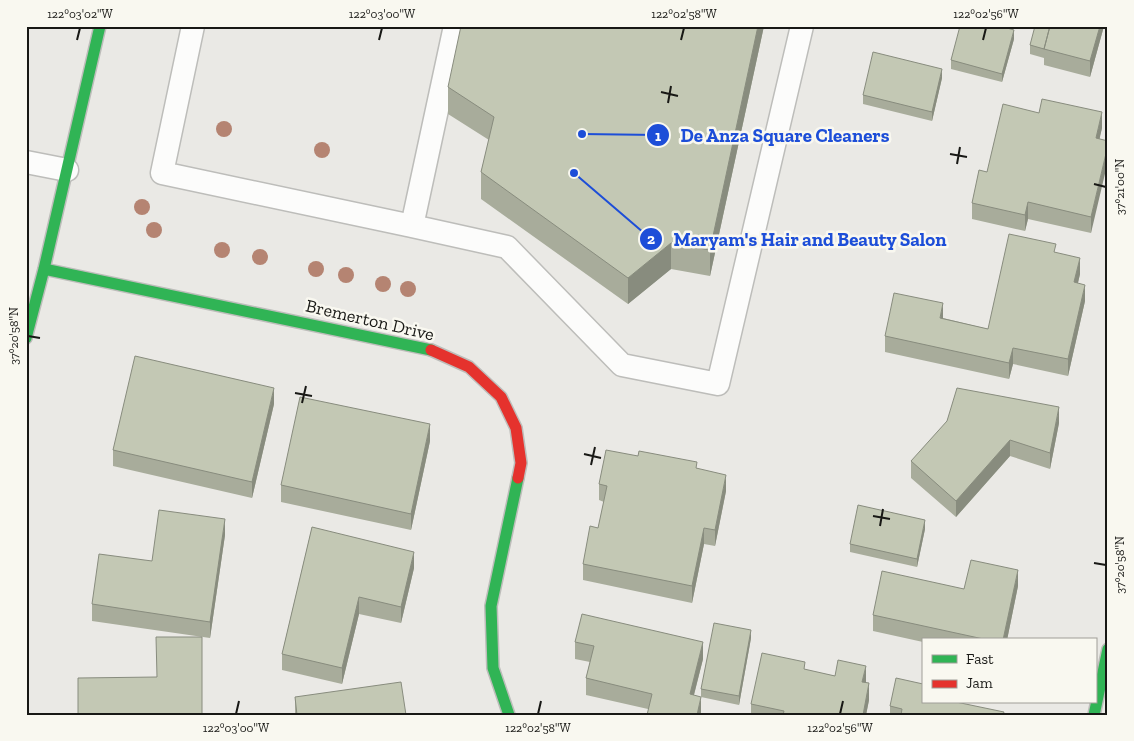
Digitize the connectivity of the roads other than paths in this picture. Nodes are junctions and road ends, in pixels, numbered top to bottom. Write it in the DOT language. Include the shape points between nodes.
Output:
graph roads {
  1 [pos="100,26"];
  2 [pos="193,26"];
  3 [pos="455,26"];
  4 [pos="802,26"];
  5 [pos="26,162"];
  6 [pos="67,170"];
  7 [pos="412,226"];
  8 [pos="44,269"];
  9 [pos="26,338"];
  10 [pos="1108,649"];
  11 [pos="510,715"];
  12 [pos="1094,715"];
  1 -- 6 [label="street"];
  2 -- 7 [label="lane" via="162,173"];
  3 -- 7 [label="lane"];
  4 -- 7 [label="lane" via="718,384 622,365 507,247"];
  5 -- 6 [label="lane"];
  6 -- 8 [label="street"];
  8 -- 9 [label="street"];
  8 -- 11 [label="street, Bremerton Drive" via="427,348 469,367 501,397 516,428 521,464 491,606 493,668"];
  10 -- 12 [label="street"];
}
